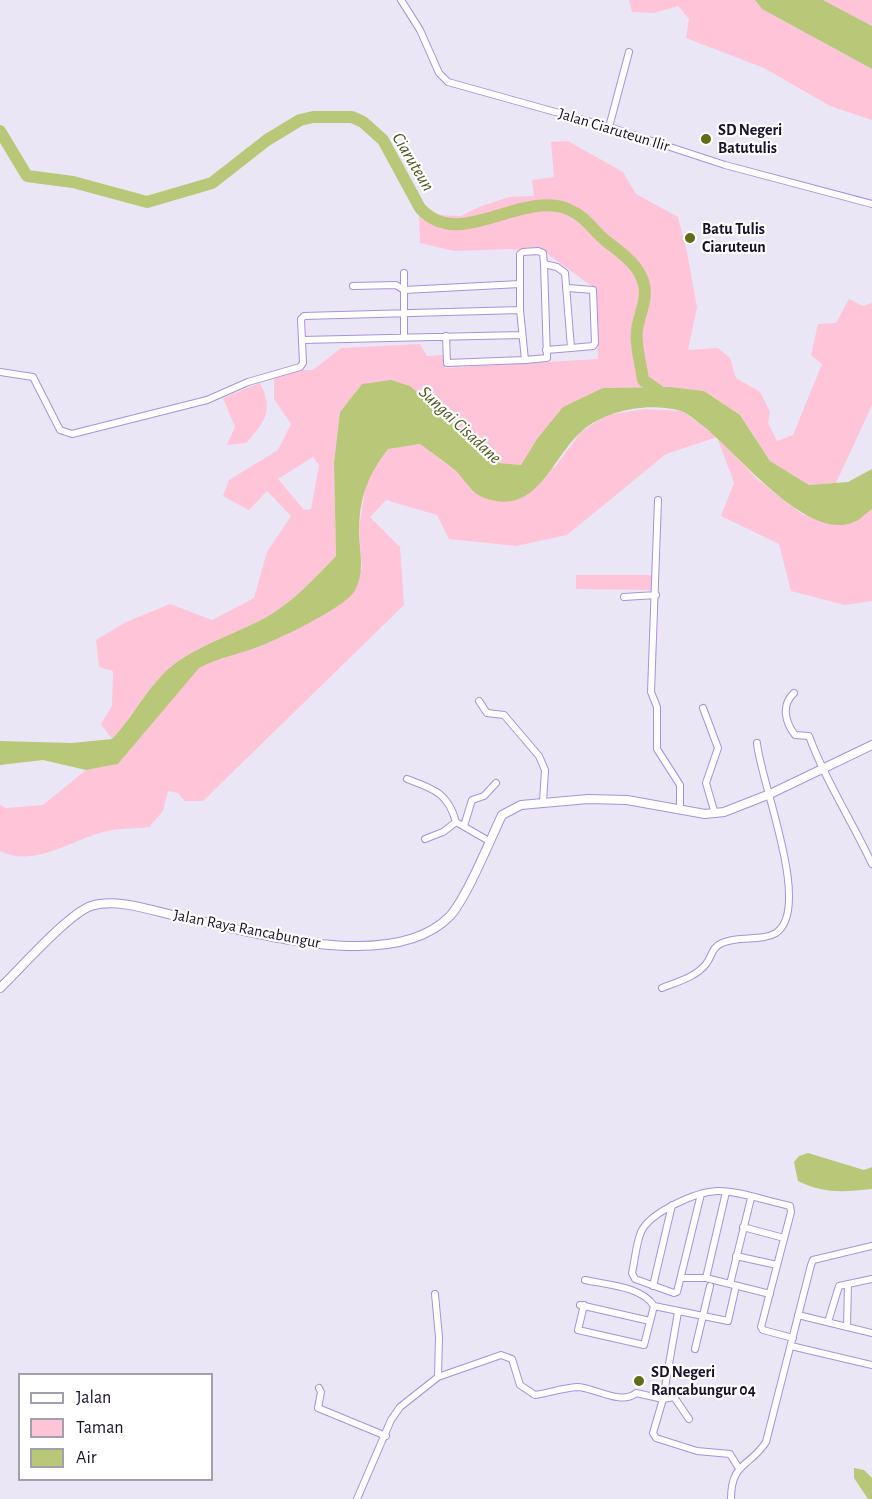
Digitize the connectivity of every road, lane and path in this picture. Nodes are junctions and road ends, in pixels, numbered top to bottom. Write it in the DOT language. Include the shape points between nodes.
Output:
graph roads {
  1 [pos="401,0"];
  2 [pos="629,52"];
  3 [pos="609,128"];
  4 [pos="872,204"];
  5 [pos="544,264"];
  6 [pos="404,273"];
  7 [pos="520,284"];
  8 [pos="353,286"];
  9 [pos="567,288"];
  10 [pos="404,290"];
  11 [pos="520,310"];
  12 [pos="404,313"];
  13 [pos="521,335"];
  14 [pos="404,336"];
  15 [pos="446,336"];
  16 [pos="302,340"];
  17 [pos="571,348"];
  18 [pos="546,350"];
  19 [pos="525,360"];
  20 [pos="0,372"];
  21 [pos="658,500"];
  22 [pos="656,595"];
  23 [pos="624,597"];
  24 [pos="794,693"];
  25 [pos="479,701"];
  26 [pos="703,708"];
  27 [pos="757,743"];
  28 [pos="871,748"];
  29 [pos="822,770"];
  30 [pos="407,778"];
  31 [pos="496,783"];
  32 [pos="770,794"];
  33 [pos="543,802"];
  34 [pos="680,810"];
  35 [pos="715,814"];
  36 [pos="456,822"];
  37 [pos="464,826"];
  38 [pos="425,839"];
  39 [pos="489,841"];
  40 [pos="872,864"];
  41 [pos="0,988"];
  42 [pos="662,988"];
  43 [pos="726,1192"];
  44 [pos="701,1194"];
  45 [pos="751,1198"];
  46 [pos="672,1205"];
  47 [pos="743,1227"];
  48 [pos="784,1238"];
  49 [pos="872,1246"];
  50 [pos="736,1256"];
  51 [pos="777,1265"];
  52 [pos="681,1278"];
  53 [pos="706,1278"];
  54 [pos="872,1279"];
  55 [pos="585,1280"];
  56 [pos="730,1284"];
  57 [pos="848,1284"];
  58 [pos="652,1286"];
  59 [pos="710,1286"];
  60 [pos="735,1290"];
  61 [pos="435,1294"];
  62 [pos="770,1294"];
  63 [pos="654,1306"];
  64 [pos="678,1312"];
  65 [pos="798,1315"];
  66 [pos="703,1316"];
  67 [pos="650,1321"];
  68 [pos="828,1322"];
  69 [pos="847,1327"];
  70 [pos="872,1333"];
  71 [pos="793,1338"];
  72 [pos="791,1346"];
  73 [pos="695,1349"];
  74 [pos="872,1365"];
  75 [pos="438,1377"];
  76 [pos="319,1388"];
  77 [pos="663,1399"];
  78 [pos="689,1419"];
  79 [pos="386,1436"];
  80 [pos="738,1467"];
  81 [pos="357,1499"];
  82 [pos="731,1499"];
  1 -- 3 [label="street, Jalan Ciaruteun Ilir" via="420,30 439,73 448,82"];
  2 -- 3 [label="street"];
  3 -- 4 [label="street, Jalan Ciaruteun Ilir" via="725,165"];
  5 -- 7 [label="street" via="541,251 521,253"];
  5 -- 9 [label="street" via="562,269"];
  5 -- 18 [label="street"];
  6 -- 10 [label="street"];
  7 -- 10 [label="street"];
  7 -- 11 [label="street"];
  8 -- 10 [label="street" via="396,285"];
  9 -- 17 [label="street"];
  9 -- 17 [label="street" via="593,290 596,344"];
  10 -- 12 [label="street"];
  11 -- 12 [label="street"];
  11 -- 13 [label="street"];
  12 -- 14 [label="street"];
  12 -- 16 [label="street" via="303,316"];
  13 -- 15 [label="street"];
  13 -- 19 [label="street"];
  14 -- 15 [label="street"];
  14 -- 16 [label="street"];
  15 -- 19 [label="street" via="447,363"];
  16 -- 20 [label="street" via="300,367 248,382 207,400 72,434 60,430 33,377"];
  17 -- 18 [label="street"];
  18 -- 19 [label="street" via="545,360"];
  21 -- 22 [label="street"];
  22 -- 23 [label="street"];
  22 -- 34 [label="street" via="651,692 657,707 657,749 680,785"];
  24 -- 29 [label="street" via="785,708 790,727 795,735 809,736"];
  25 -- 33 [label="street" via="487,713 504,715 539,756 545,770"];
  26 -- 35 [label="street" via="718,748 706,783"];
  27 -- 32 [label="street"];
  28 -- 29 [label="main road, Jalan Raya Rancabungur"];
  29 -- 32 [label="main road, Jalan Raya Rancabungur"];
  29 -- 40 [label="street" via="851,818"];
  30 -- 36 [label="street" via="445,797"];
  31 -- 37 [label="street" via="484,796 472,800"];
  32 -- 35 [label="main road, Jalan Raya Rancabungur"];
  32 -- 42 [label="street" via="790,898 784,925 771,935 737,937 721,943 692,975"];
  33 -- 34 [label="main road, Jalan Raya Rancabungur" via="607,799"];
  33 -- 39 [label="main road, Jalan Raya Rancabungur" via="515,807 502,814"];
  34 -- 35 [label="main road, Jalan Raya Rancabungur"];
  36 -- 37 [label="street"];
  36 -- 38 [label="street"];
  37 -- 39 [label="street"];
  39 -- 41 [label="main road, Jalan Raya Rancabungur" via="452,914 434,928 411,937 368,946 315,944 123,905 98,904 75,915"];
  43 -- 44 [label="street"];
  43 -- 45 [label="street"];
  43 -- 53 [label="street"];
  44 -- 46 [label="street"];
  44 -- 52 [label="street"];
  45 -- 47 [label="street"];
  45 -- 48 [label="street" via="790,1206"];
  46 -- 58 [label="street"];
  46 -- 58 [label="street" via="652,1218 641,1232 632,1273 635,1279"];
  47 -- 48 [label="street"];
  47 -- 50 [label="street"];
  48 -- 51 [label="street"];
  49 -- 65 [label="street" via="813,1260"];
  50 -- 51 [label="street"];
  50 -- 56 [label="street"];
  51 -- 62 [label="street"];
  52 -- 53 [label="street"];
  52 -- 58 [label="street" via="674,1293"];
  53 -- 56 [label="street"];
  54 -- 57 [label="street"];
  55 -- 63 [label="street" via="640,1293"];
  56 -- 62 [label="street"];
  57 -- 68 [label="street" via="837,1289"];
  57 -- 69 [label="street"];
  59 -- 66 [label="street"];
  60 -- 66 [label="street" via="728,1321"];
  61 -- 75 [label="street"];
  62 -- 71 [label="street" via="761,1327"];
  63 -- 64 [label="street"];
  63 -- 67 [label="street"];
  64 -- 66 [label="street"];
  64 -- 77 [label="street"];
  65 -- 68 [label="street"];
  65 -- 71 [label="street"];
  66 -- 73 [label="street"];
  67 -- 67 [label="street" via="582,1305 578,1330 644,1345"];
  68 -- 69 [label="street"];
  69 -- 70 [label="street"];
  71 -- 72 [label="street"];
  72 -- 74 [label="street"];
  72 -- 80 [label="street" via="766,1442"];
  75 -- 77 [label="street" via="501,1355 512,1359 519,1385 535,1395 578,1387 620,1397 636,1393"];
  75 -- 79 [label="street" via="400,1407"];
  76 -- 79 [label="street" via="318,1408"];
  77 -- 78 [label="street" via="674,1397"];
  77 -- 80 [label="street" via="653,1433 656,1438 697,1451 730,1454"];
  79 -- 81 [label="street"];
  80 -- 82 [label="street"];
}
